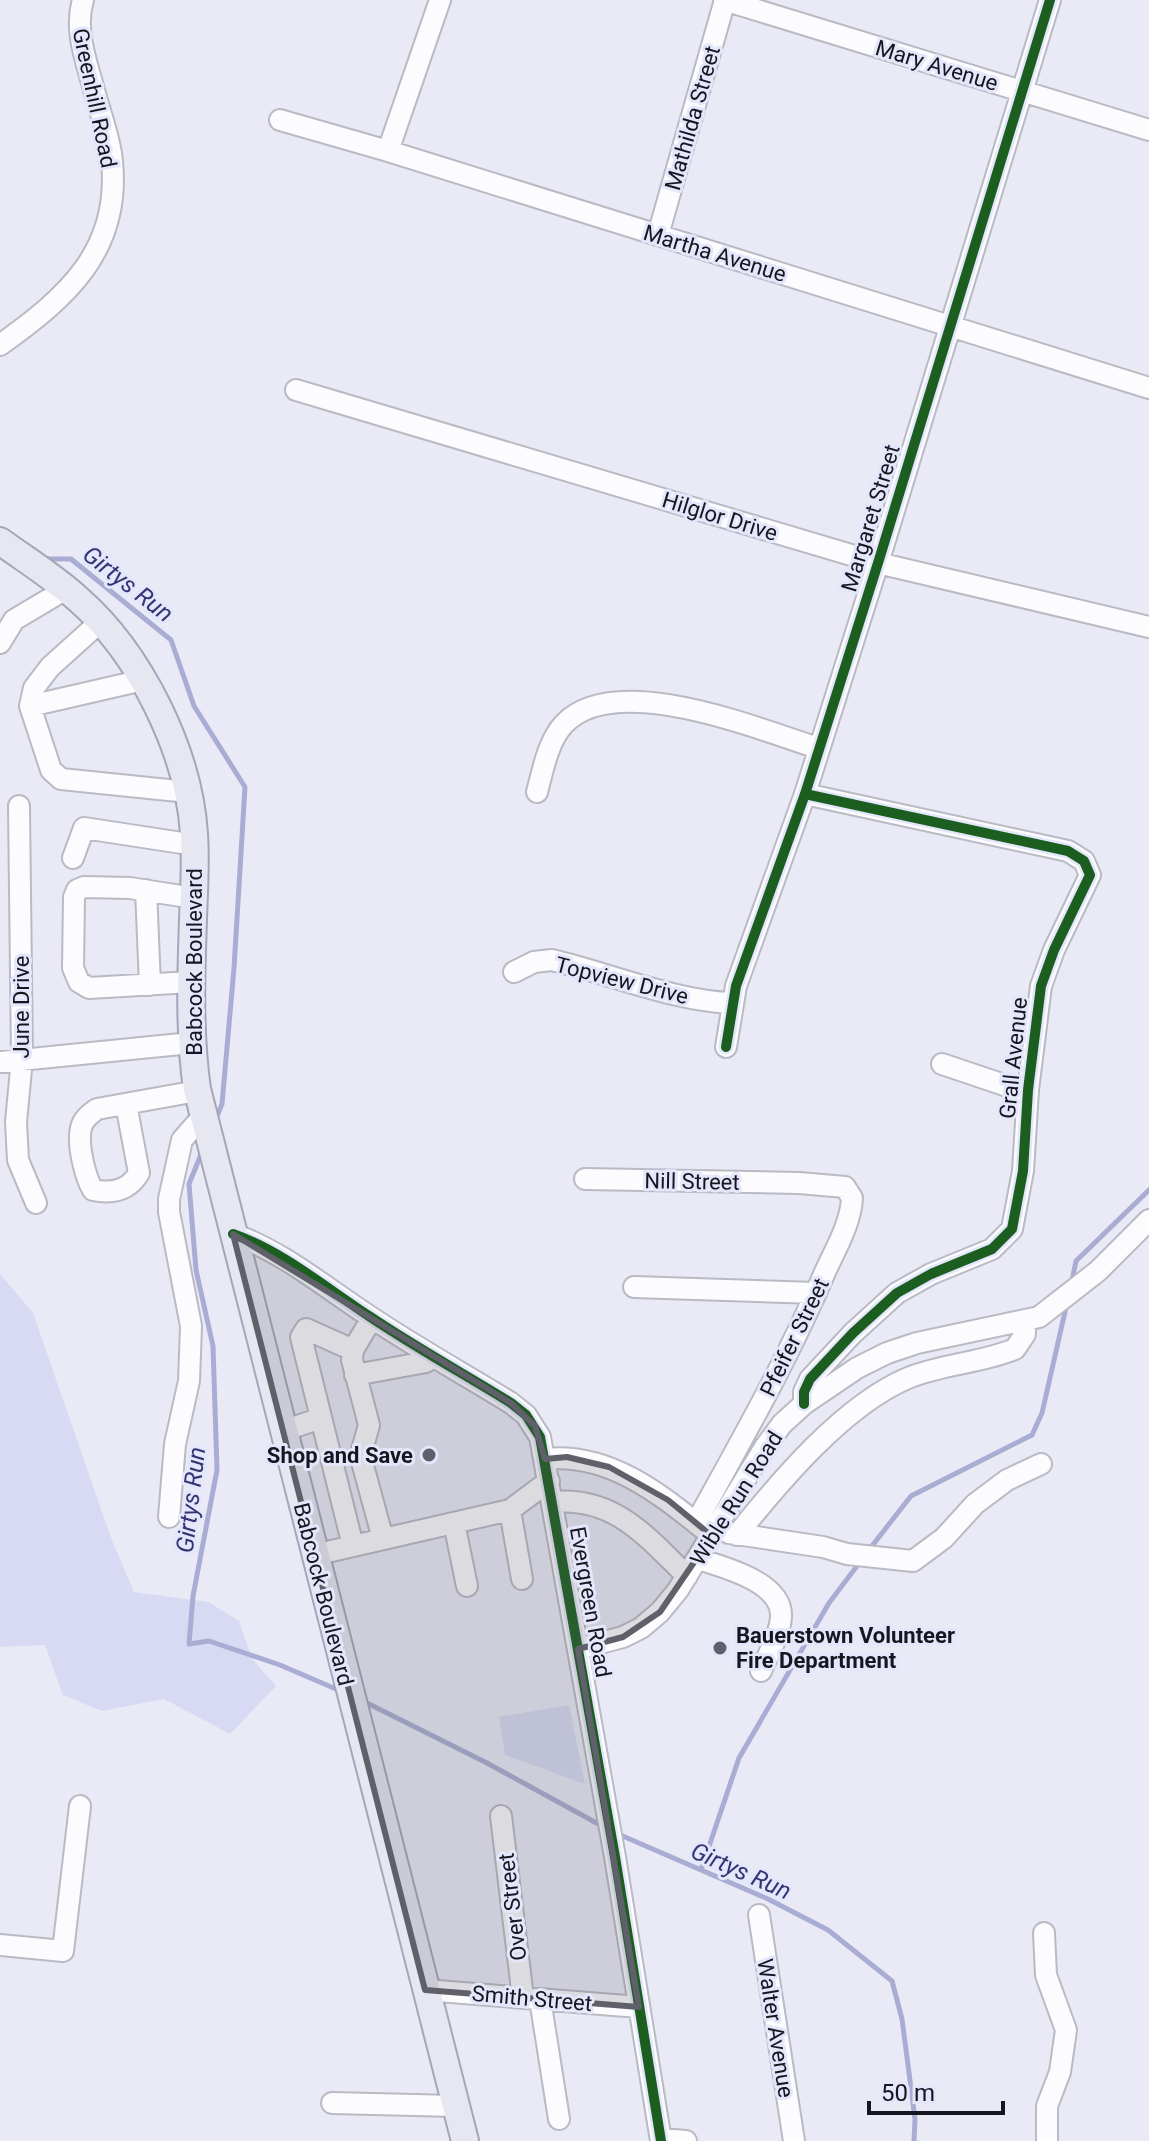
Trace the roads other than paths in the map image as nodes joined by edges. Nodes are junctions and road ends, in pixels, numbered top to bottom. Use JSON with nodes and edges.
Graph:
{"nodes":[{"id":1,"x":83,"y":0,"type":"edge"},
{"id":2,"x":440,"y":0,"type":"edge"},
{"id":3,"x":725,"y":0,"type":"edge"},
{"id":4,"x":1050,"y":0,"type":"edge"},
{"id":5,"x":1024,"y":91,"type":"junction"},
{"id":6,"x":280,"y":120,"type":"dead end"},
{"id":7,"x":1149,"y":130,"type":"edge"},
{"id":8,"x":388,"y":151,"type":"junction"},
{"id":9,"x":658,"y":235,"type":"junction"},
{"id":10,"x":949,"y":326,"type":"junction"},
{"id":11,"x":0,"y":345,"type":"edge"},
{"id":12,"x":1149,"y":388,"type":"edge"},
{"id":13,"x":296,"y":390,"type":"dead end"},
{"id":14,"x":0,"y":541,"type":"edge"},
{"id":15,"x":878,"y":563,"type":"junction"},
{"id":16,"x":59,"y":584,"type":"junction"},
{"id":17,"x":7,"y":617,"type":"edge"},
{"id":18,"x":100,"y":622,"type":"junction"},
{"id":19,"x":1149,"y":627,"type":"edge"},
{"id":20,"x":0,"y":643,"type":"edge"},
{"id":21,"x":143,"y":680,"type":"junction"},
{"id":22,"x":30,"y":706,"type":"junction"},
{"id":23,"x":818,"y":748,"type":"junction"},
{"id":24,"x":188,"y":792,"type":"junction"},
{"id":25,"x":537,"y":792,"type":"dead end"},
{"id":26,"x":805,"y":794,"type":"junction"},
{"id":27,"x":19,"y":806,"type":"dead end"},
{"id":28,"x":195,"y":845,"type":"junction"},
{"id":29,"x":73,"y":858,"type":"dead end"},
{"id":30,"x":146,"y":890,"type":"junction"},
{"id":31,"x":194,"y":898,"type":"junction"},
{"id":32,"x":514,"y":972,"type":"dead end"},
{"id":33,"x":191,"y":982,"type":"junction"},
{"id":34,"x":150,"y":985,"type":"junction"},
{"id":35,"x":733,"y":1003,"type":"junction"},
{"id":36,"x":191,"y":1043,"type":"junction"},
{"id":37,"x":726,"y":1047,"type":"dead end"},
{"id":38,"x":22,"y":1059,"type":"junction"},
{"id":39,"x":0,"y":1062,"type":"edge"},
{"id":40,"x":942,"y":1064,"type":"dead end"},
{"id":41,"x":1028,"y":1093,"type":"junction"},
{"id":42,"x":126,"y":1104,"type":"dead end"},
{"id":43,"x":202,"y":1112,"type":"junction"},
{"id":44,"x":585,"y":1179,"type":"dead end"},
{"id":45,"x":799,"y":1183,"type":"joint"},
{"id":46,"x":36,"y":1203,"type":"dead end"},
{"id":47,"x":1149,"y":1220,"type":"edge"},
{"id":48,"x":233,"y":1234,"type":"junction"},
{"id":49,"x":634,"y":1287,"type":"dead end"},
{"id":50,"x":816,"y":1293,"type":"junction"},
{"id":51,"x":372,"y":1318,"type":"junction"},
{"id":52,"x":1032,"y":1318,"type":"junction"},
{"id":53,"x":353,"y":1350,"type":"junction"},
{"id":54,"x":428,"y":1358,"type":"junction"},
{"id":55,"x":366,"y":1381,"type":"junction"},
{"id":56,"x":804,"y":1404,"type":"junction"},
{"id":57,"x":321,"y":1418,"type":"junction"},
{"id":58,"x":283,"y":1431,"type":"junction"},
{"id":59,"x":545,"y":1459,"type":"junction"},
{"id":60,"x":1041,"y":1464,"type":"dead end"},
{"id":61,"x":551,"y":1492,"type":"junction"},
{"id":62,"x":510,"y":1510,"type":"junction"},
{"id":63,"x":169,"y":1517,"type":"dead end"},
{"id":64,"x":454,"y":1523,"type":"junction"},
{"id":65,"x":708,"y":1530,"type":"junction"},
{"id":66,"x":737,"y":1535,"type":"junction"},
{"id":67,"x":383,"y":1539,"type":"junction"},
{"id":68,"x":353,"y":1546,"type":"junction"},
{"id":69,"x":314,"y":1555,"type":"junction"},
{"id":70,"x":692,"y":1567,"type":"junction"},
{"id":71,"x":522,"y":1579,"type":"dead end"},
{"id":72,"x":467,"y":1586,"type":"dead end"},
{"id":73,"x":578,"y":1649,"type":"junction"},
{"id":74,"x":761,"y":1671,"type":"dead end"},
{"id":75,"x":80,"y":1806,"type":"dead end"},
{"id":76,"x":501,"y":1816,"type":"dead end"},
{"id":77,"x":759,"y":1915,"type":"dead end"},
{"id":78,"x":1044,"y":1933,"type":"dead end"},
{"id":79,"x":0,"y":1945,"type":"edge"},
{"id":80,"x":425,"y":1990,"type":"junction"},
{"id":81,"x":532,"y":1998,"type":"junction"},
{"id":82,"x":639,"y":2007,"type":"junction"},
{"id":83,"x":332,"y":2103,"type":"dead end"},
{"id":84,"x":455,"y":2106,"type":"junction"},
{"id":85,"x":559,"y":2119,"type":"dead end"},
{"id":86,"x":661,"y":2140,"type":"edge"},
{"id":87,"x":465,"y":2141,"type":"edge"},
{"id":88,"x":686,"y":2141,"type":"edge"},
{"id":89,"x":794,"y":2141,"type":"edge"},
{"id":90,"x":1047,"y":2141,"type":"edge"}],
"edges":[{"from":1,"to":11,"type":"street","name":"Greenhill Road"},
{"from":2,"to":8,"type":"street"},
{"from":3,"to":5,"type":"street","name":"Mary Avenue"},
{"from":3,"to":9,"type":"street","name":"Mathilda Street"},
{"from":4,"to":5,"type":"street","name":"Margaret Street"},
{"from":5,"to":7,"type":"street","name":"Mary Avenue"},
{"from":5,"to":10,"type":"street","name":"Margaret Street"},
{"from":6,"to":8,"type":"street","name":"Martha Avenue"},
{"from":8,"to":9,"type":"street","name":"Martha Avenue"},
{"from":9,"to":10,"type":"street","name":"Martha Avenue"},
{"from":10,"to":12,"type":"street","name":"Martha Avenue"},
{"from":10,"to":15,"type":"street","name":"Margaret Street"},
{"from":13,"to":15,"type":"street","name":"Hilglor Drive"},
{"from":14,"to":16,"type":"main road","name":"Babcock Boulevard"},
{"from":15,"to":19,"type":"street","name":"Hilglor Drive"},
{"from":15,"to":23,"type":"street","name":"Margaret Street"},
{"from":16,"to":17,"type":"street"},
{"from":16,"to":18,"type":"main road","name":"Babcock Boulevard"},
{"from":17,"to":20,"type":"street"},
{"from":18,"to":21,"type":"main road","name":"Babcock Boulevard"},
{"from":18,"to":22,"type":"street"},
{"from":21,"to":22,"type":"street"},
{"from":21,"to":24,"type":"main road","name":"Babcock Boulevard"},
{"from":22,"to":24,"type":"street"},
{"from":23,"to":25,"type":"street"},
{"from":23,"to":26,"type":"street","name":"Margaret Street"},
{"from":24,"to":28,"type":"main road","name":"Babcock Boulevard"},
{"from":26,"to":35,"type":"street","name":"Margaret Street"},
{"from":26,"to":41,"type":"street","name":"Grall Avenue"},
{"from":27,"to":38,"type":"street","name":"June Drive"},
{"from":28,"to":29,"type":"street"},
{"from":28,"to":31,"type":"main road","name":"Babcock Boulevard"},
{"from":30,"to":31,"type":"street"},
{"from":30,"to":34,"type":"street"},
{"from":30,"to":34,"type":"street"},
{"from":31,"to":33,"type":"main road","name":"Babcock Boulevard"},
{"from":32,"to":35,"type":"street","name":"Topview Drive"},
{"from":33,"to":34,"type":"street"},
{"from":33,"to":36,"type":"main road","name":"Babcock Boulevard"},
{"from":35,"to":37,"type":"street","name":"Margaret Street"},
{"from":36,"to":38,"type":"street"},
{"from":36,"to":43,"type":"main road","name":"Babcock Boulevard"},
{"from":38,"to":39,"type":"street"},
{"from":38,"to":46,"type":"street","name":"June Drive"},
{"from":40,"to":41,"type":"street"},
{"from":41,"to":56,"type":"street","name":"Grall Avenue"},
{"from":42,"to":43,"type":"street"},
{"from":43,"to":48,"type":"main road","name":"Babcock Boulevard"},
{"from":43,"to":63,"type":"street"},
{"from":44,"to":45,"type":"street","name":"Nill Street"},
{"from":45,"to":50,"type":"street","name":"Pfeifer Street"},
{"from":47,"to":52,"type":"street","name":"Wible Run Road"},
{"from":48,"to":51,"type":"street","name":"Evergreen Road"},
{"from":48,"to":58,"type":"main road","name":"Babcock Boulevard"},
{"from":49,"to":50,"type":"street"},
{"from":50,"to":65,"type":"street","name":"Pfeifer Street"},
{"from":51,"to":53,"type":"street"},
{"from":51,"to":54,"type":"street","name":"Evergreen Road"},
{"from":52,"to":56,"type":"street","name":"Wible Run Road"},
{"from":52,"to":66,"type":"street"},
{"from":53,"to":55,"type":"street"},
{"from":53,"to":57,"type":"street"},
{"from":54,"to":55,"type":"street"},
{"from":54,"to":59,"type":"street","name":"Evergreen Road"},
{"from":55,"to":67,"type":"street"},
{"from":56,"to":65,"type":"street","name":"Wible Run Road"},
{"from":57,"to":58,"type":"street"},
{"from":57,"to":68,"type":"street"},
{"from":58,"to":69,"type":"main road","name":"Babcock Boulevard"},
{"from":59,"to":61,"type":"street","name":"Evergreen Road"},
{"from":59,"to":65,"type":"street"},
{"from":60,"to":66,"type":"street"},
{"from":61,"to":62,"type":"street"},
{"from":61,"to":70,"type":"street"},
{"from":61,"to":73,"type":"street","name":"Evergreen Road"},
{"from":62,"to":64,"type":"street"},
{"from":62,"to":71,"type":"street"},
{"from":64,"to":67,"type":"street"},
{"from":64,"to":72,"type":"street"},
{"from":65,"to":66,"type":"street"},
{"from":65,"to":70,"type":"street","name":"Wible Run Road"},
{"from":67,"to":68,"type":"street"},
{"from":68,"to":69,"type":"street"},
{"from":69,"to":80,"type":"main road","name":"Babcock Boulevard"},
{"from":70,"to":73,"type":"street","name":"Wible Run Road"},
{"from":70,"to":74,"type":"street"},
{"from":73,"to":82,"type":"street","name":"Evergreen Road"},
{"from":75,"to":79,"type":"street"},
{"from":76,"to":81,"type":"street","name":"Over Street"},
{"from":77,"to":89,"type":"street","name":"Walter Avenue"},
{"from":78,"to":90,"type":"street"},
{"from":80,"to":81,"type":"street","name":"Smith Street"},
{"from":80,"to":84,"type":"main road","name":"Babcock Boulevard"},
{"from":81,"to":82,"type":"street","name":"Smith Street"},
{"from":81,"to":85,"type":"street","name":"Over Street"},
{"from":82,"to":86,"type":"street","name":"Evergreen Road"},
{"from":83,"to":84,"type":"street"},
{"from":84,"to":87,"type":"main road","name":"Babcock Boulevard"},
{"from":86,"to":88,"type":"street"}]}
